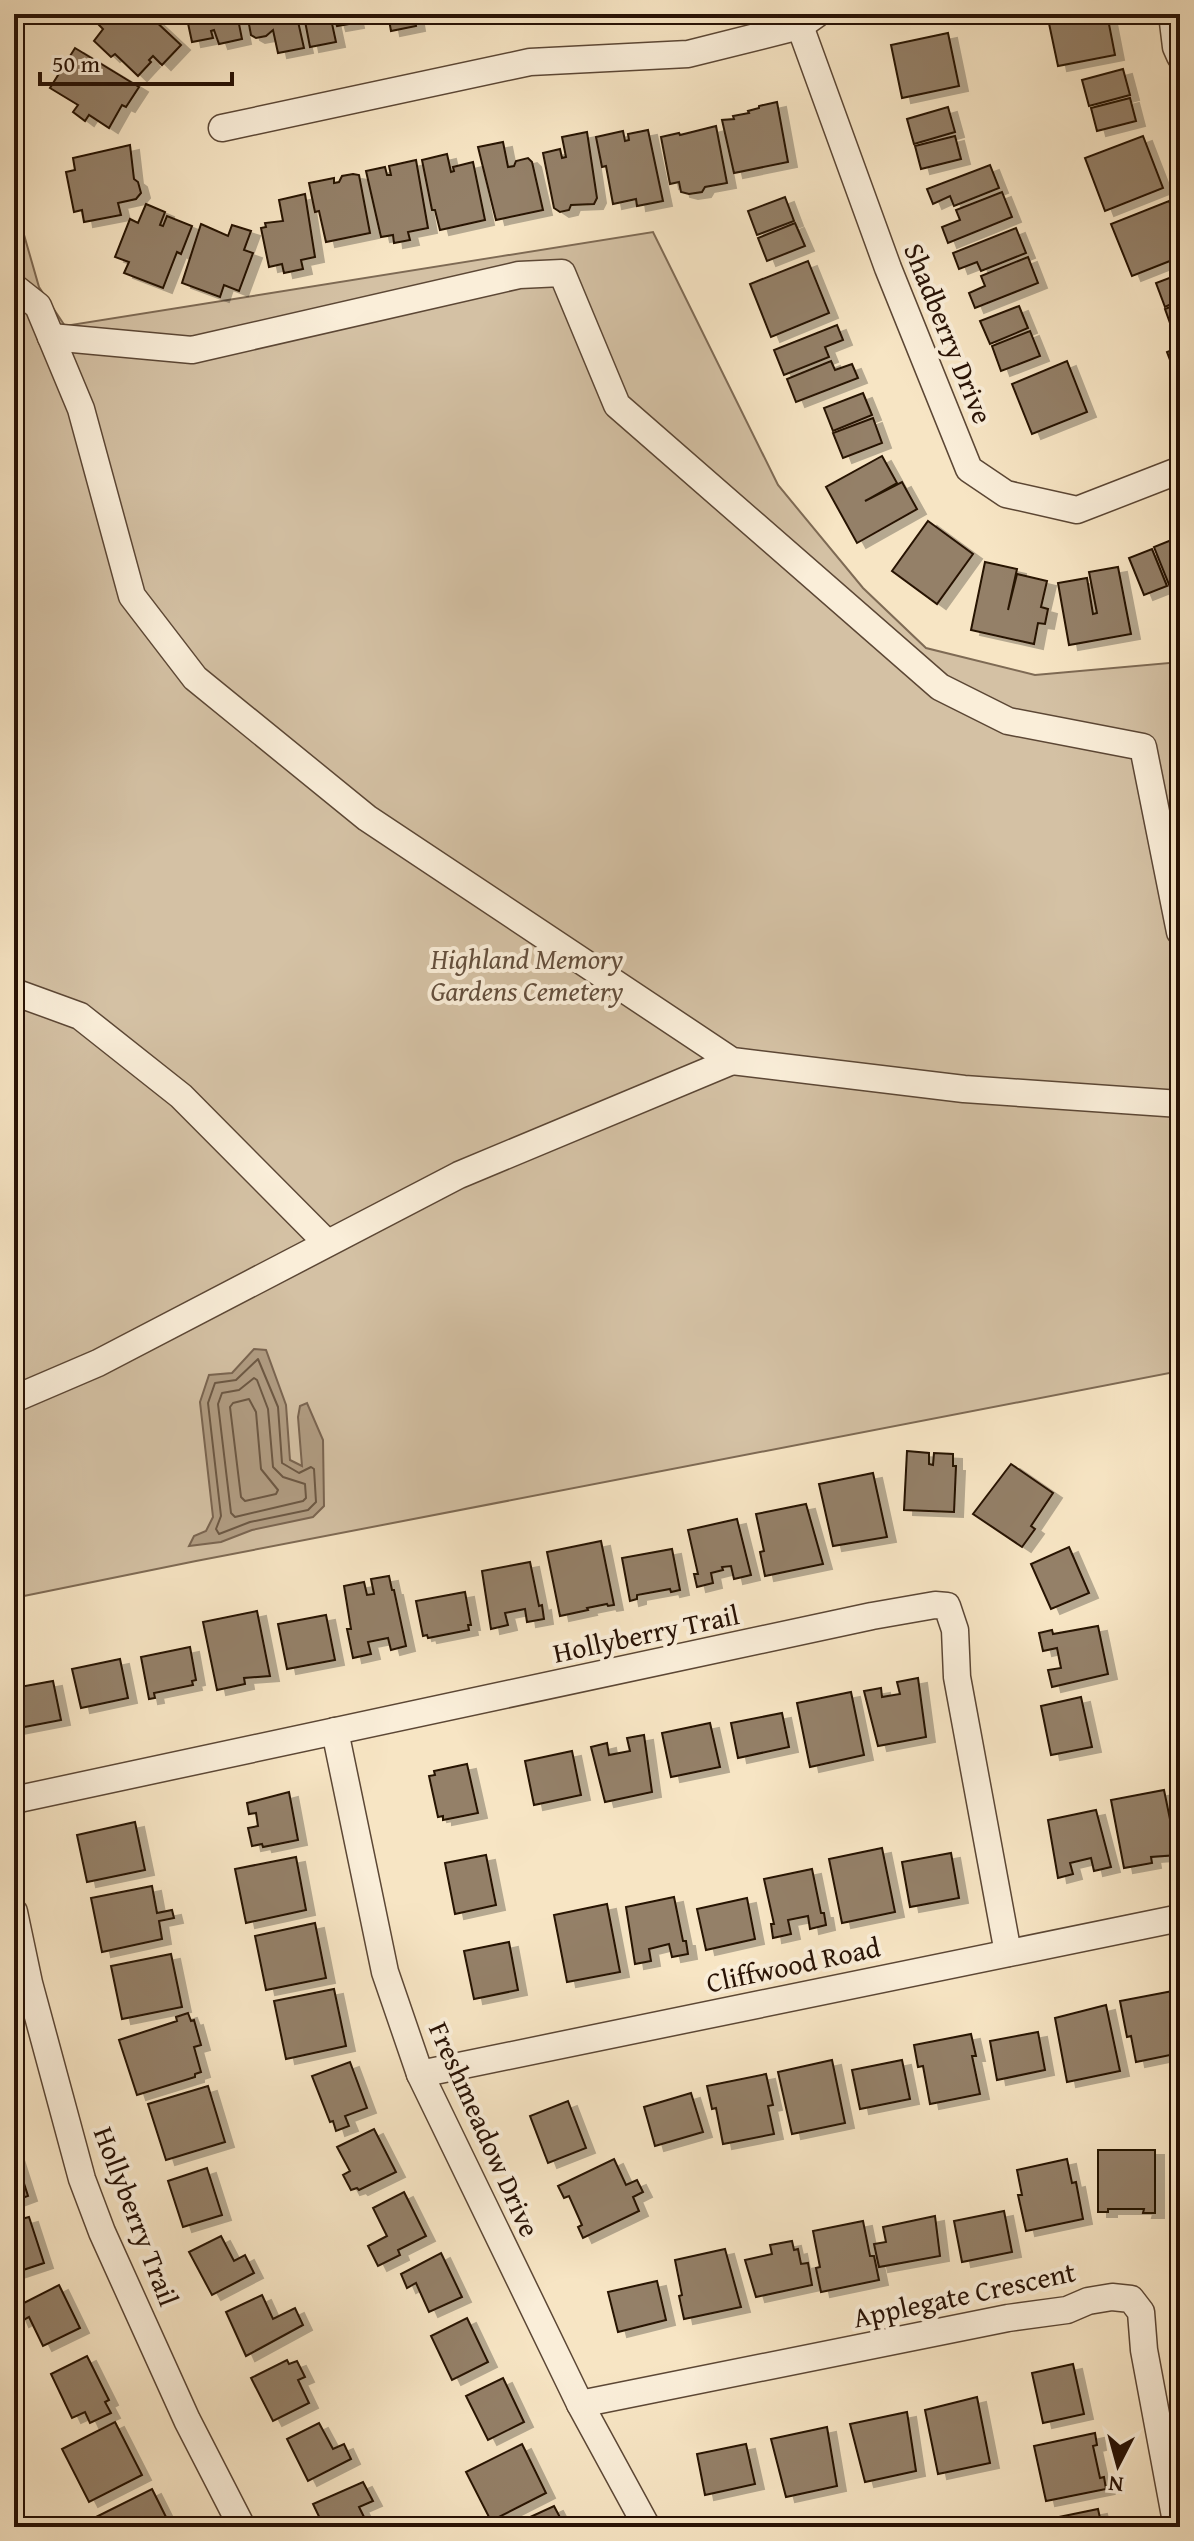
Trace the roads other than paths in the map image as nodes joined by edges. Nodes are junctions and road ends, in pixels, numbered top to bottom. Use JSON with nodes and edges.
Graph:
{"nodes":[{"id":1,"x":1172,"y":14,"type":"edge"},
{"id":2,"x":808,"y":20,"type":"edge"},
{"id":3,"x":1180,"y":56,"type":"edge"},
{"id":4,"x":222,"y":128,"type":"dead end"},
{"id":5,"x":14,"y":287,"type":"edge"},
{"id":6,"x":51,"y":337,"type":"junction"},
{"id":7,"x":1180,"y":470,"type":"edge"},
{"id":8,"x":1180,"y":932,"type":"edge"},
{"id":9,"x":14,"y":992,"type":"edge"},
{"id":10,"x":732,"y":1061,"type":"junction"},
{"id":11,"x":1180,"y":1104,"type":"edge"},
{"id":12,"x":327,"y":1243,"type":"junction"},
{"id":13,"x":14,"y":1399,"type":"edge"},
{"id":14,"x":335,"y":1731,"type":"junction"},
{"id":15,"x":14,"y":1800,"type":"edge"},
{"id":16,"x":14,"y":1912,"type":"edge"},
{"id":17,"x":1180,"y":1918,"type":"edge"},
{"id":18,"x":1008,"y":1953,"type":"junction"},
{"id":19,"x":420,"y":2074,"type":"junction"},
{"id":20,"x":580,"y":2404,"type":"junction"},
{"id":21,"x":242,"y":2527,"type":"edge"},
{"id":22,"x":647,"y":2527,"type":"edge"},
{"id":23,"x":1177,"y":2527,"type":"edge"}],
"edges":[{"from":1,"to":3,"type":"street"},
{"from":2,"to":4,"type":"street"},
{"from":2,"to":7,"type":"street","name":"Shadberry Drive"},
{"from":5,"to":6,"type":"street"},
{"from":6,"to":8,"type":"street"},
{"from":6,"to":10,"type":"street"},
{"from":9,"to":12,"type":"street"},
{"from":10,"to":11,"type":"street"},
{"from":10,"to":12,"type":"street"},
{"from":12,"to":13,"type":"street"},
{"from":14,"to":15,"type":"street","name":"Hollyberry Trail"},
{"from":14,"to":18,"type":"street","name":"Hollyberry Trail"},
{"from":14,"to":19,"type":"street","name":"Freshmeadow Drive"},
{"from":16,"to":21,"type":"street","name":"Hollyberry Trail"},
{"from":17,"to":18,"type":"street","name":"Cliffwood Road"},
{"from":18,"to":19,"type":"street","name":"Cliffwood Road"},
{"from":19,"to":20,"type":"street","name":"Freshmeadow Drive"},
{"from":20,"to":22,"type":"street","name":"Freshmeadow Drive"},
{"from":20,"to":23,"type":"street","name":"Applegate Crescent"}]}
